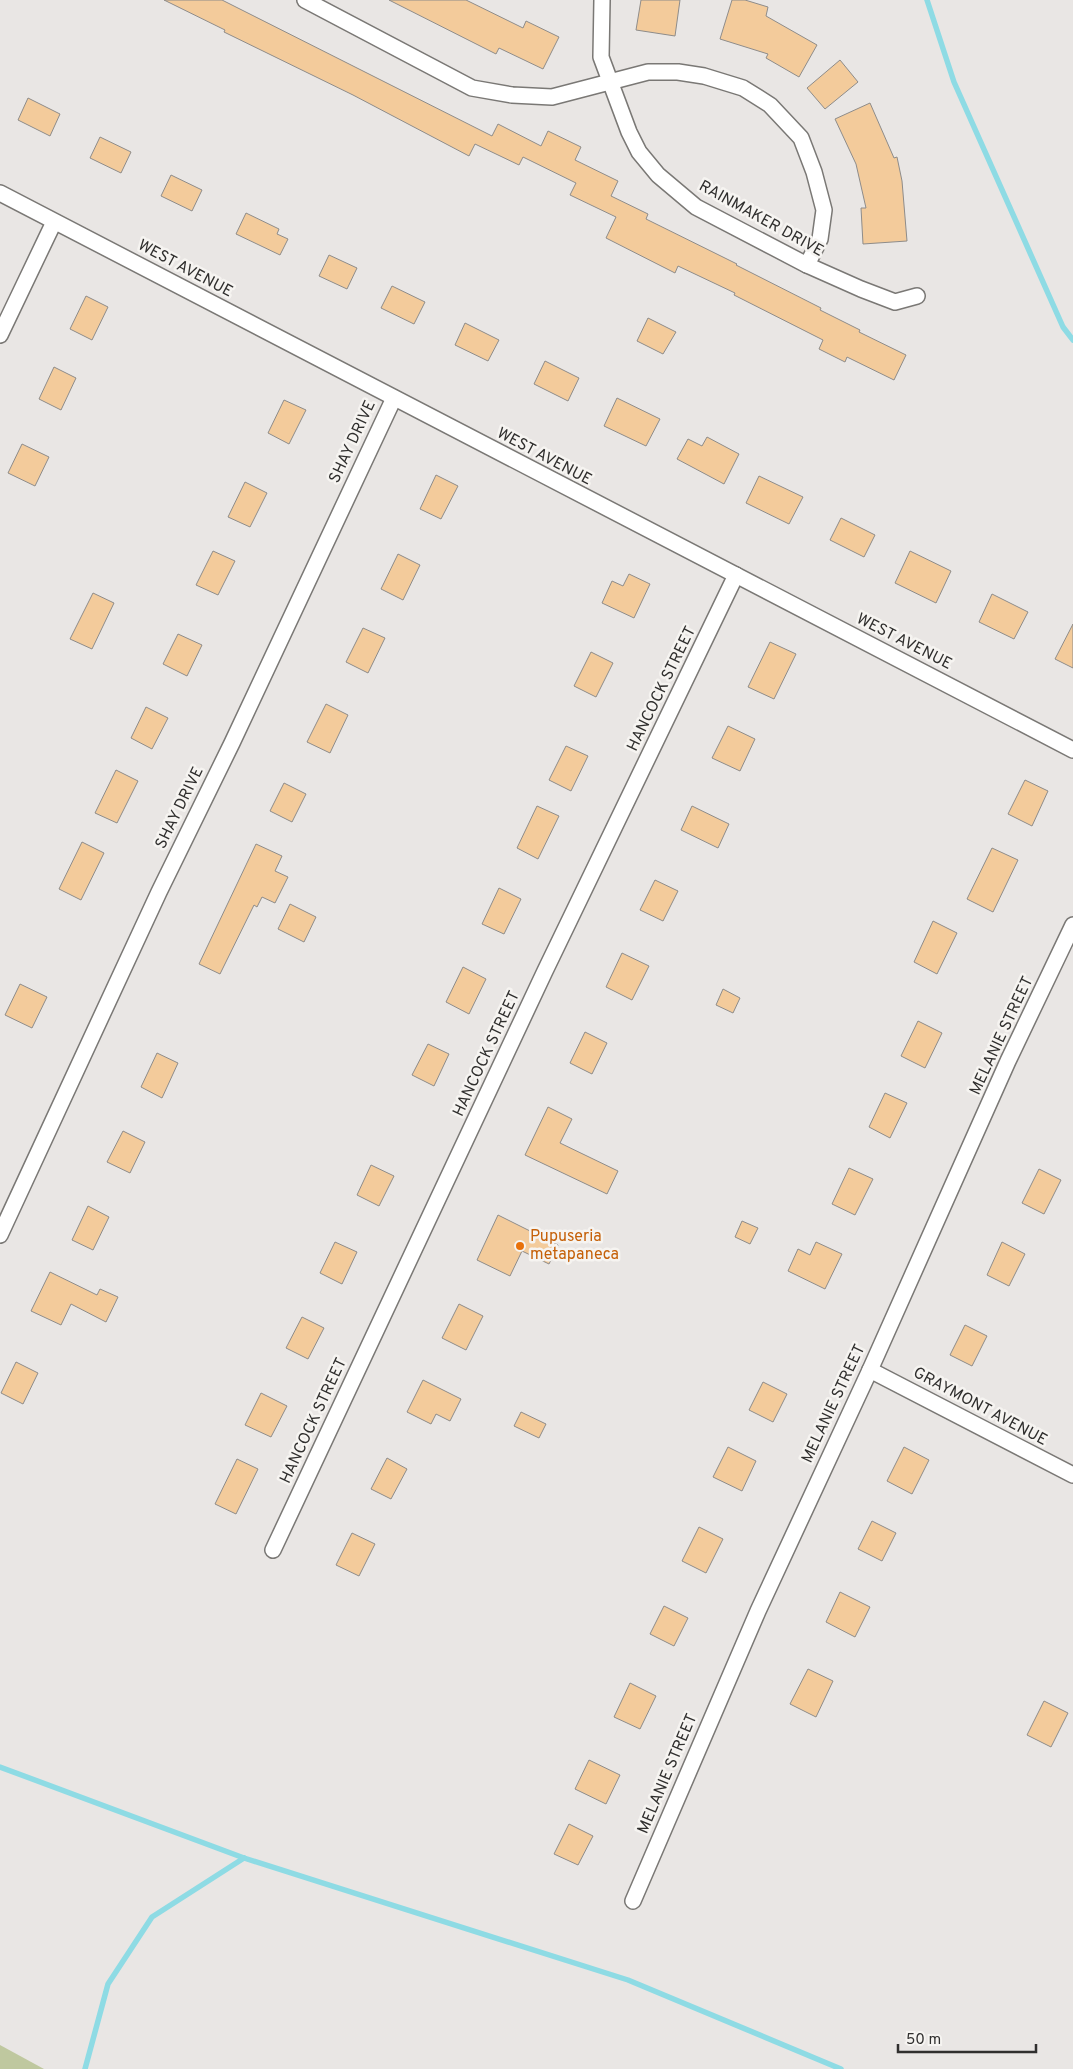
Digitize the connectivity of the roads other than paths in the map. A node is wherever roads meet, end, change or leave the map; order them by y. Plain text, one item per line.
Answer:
1 (305, 0) edge
2 (602, 0) edge
3 (612, 82) junction
4 (0, 193) edge
5 (54, 222) junction
6 (807, 265) junction
7 (917, 296) dead end
8 (0, 335) edge
9 (394, 398) junction
10 (736, 574) junction
11 (1073, 750) edge
12 (1073, 925) edge
13 (0, 1235) edge
14 (870, 1370) junction
15 (1073, 1475) edge
16 (273, 1550) dead end
17 (633, 1901) dead end

1 - 3 street
2 - 3 street, RAINMAKER DRIVE
3 - 6 street, RAINMAKER DRIVE
3 - 6 street
4 - 5 street, WEST AVENUE
5 - 8 street
5 - 9 street, WEST AVENUE
6 - 7 street, RAINMAKER DRIVE
9 - 10 street, WEST AVENUE
9 - 13 street, SHAY DRIVE
10 - 11 street, WEST AVENUE
10 - 16 street, HANCOCK STREET
12 - 14 street, MELANIE STREET
14 - 15 street, GRAYMONT AVENUE
14 - 17 street, MELANIE STREET

